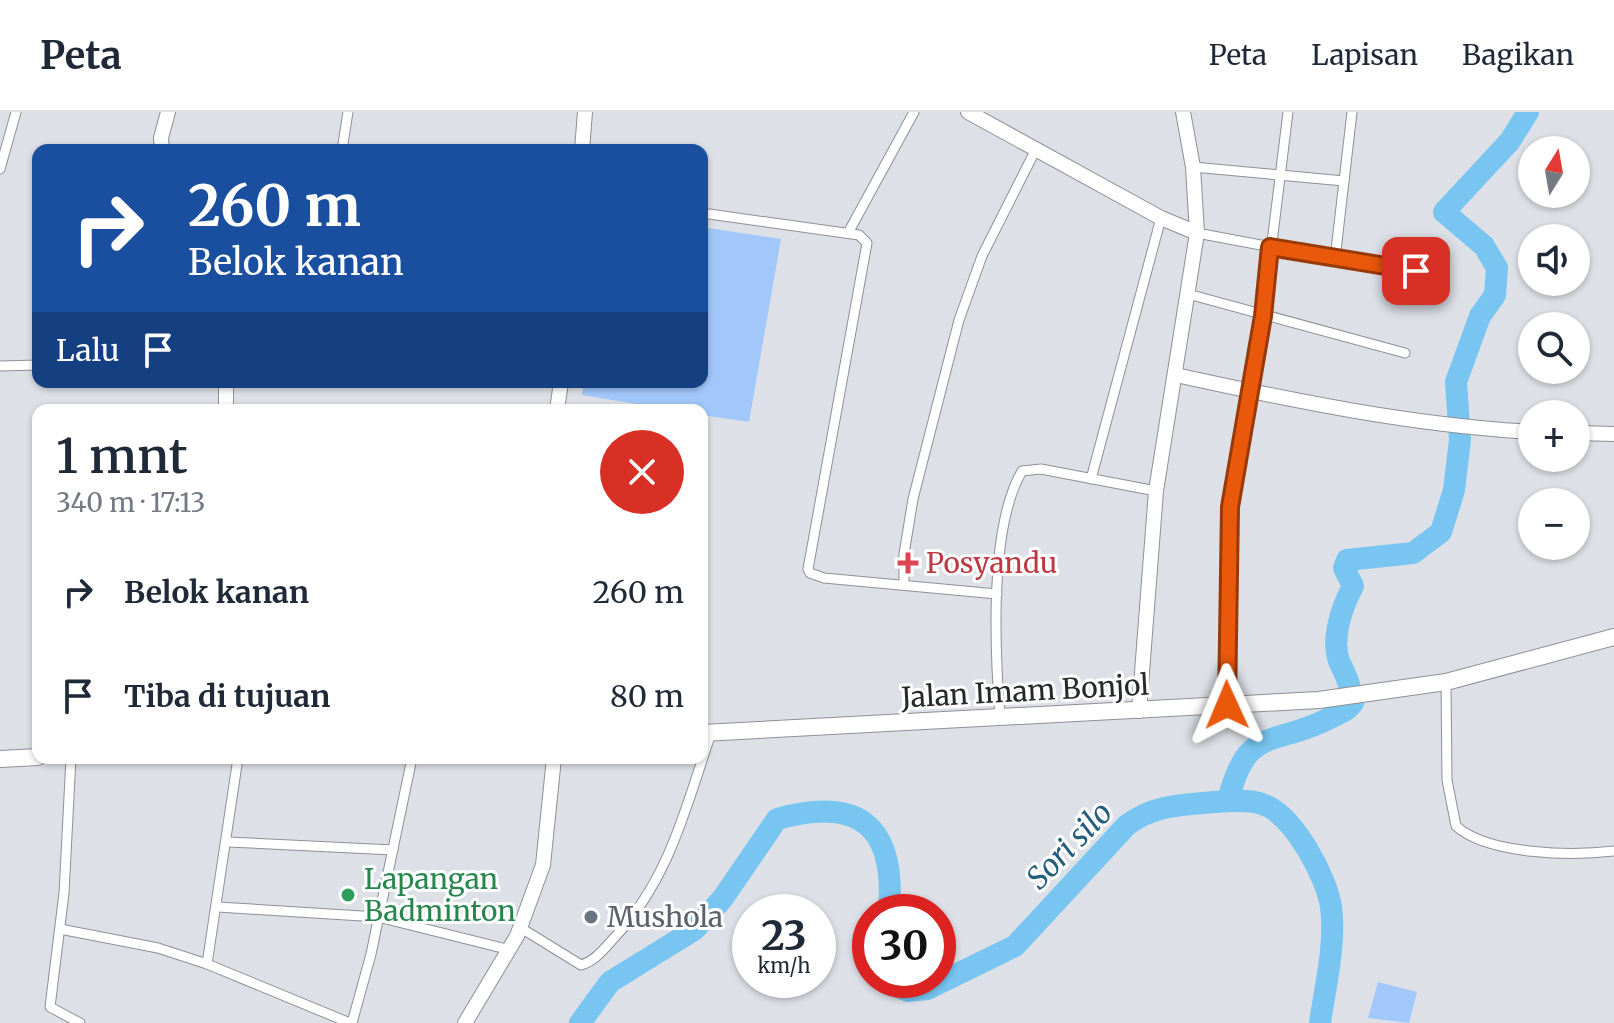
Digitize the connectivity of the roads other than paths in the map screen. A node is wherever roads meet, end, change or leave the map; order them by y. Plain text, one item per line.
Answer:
1 (16, 112) edge
2 (168, 112) edge
3 (348, 112) edge
4 (585, 112) edge
5 (914, 112) edge
6 (968, 112) edge
7 (1183, 112) edge
8 (1288, 112) edge
9 (1352, 112) edge
10 (162, 144) edge
11 (343, 144) edge
12 (582, 144) edge
13 (1036, 149) junction
14 (1193, 167) junction
15 (0, 169) edge
16 (1278, 175) junction
17 (1344, 181) junction
18 (708, 214) edge
19 (1161, 218) junction
20 (848, 233) junction
21 (1197, 233) junction
22 (1270, 247) junction
23 (1335, 259) junction
24 (1416, 271) dead end
25 (1188, 294) junction
26 (1263, 316) junction
27 (1405, 353) dead end
28 (32, 365) edge
29 (0, 366) edge
30 (1176, 375) junction
31 (1249, 392) junction
32 (1518, 431) edge
33 (1590, 433) edge
34 (1614, 434) edge
35 (1091, 479) junction
36 (1156, 491) junction
37 (904, 584) junction
38 (997, 594) junction
39 (1614, 637) edge
40 (1446, 682) junction
41 (1227, 705) junction
42 (1139, 711) junction
43 (1000, 717) junction
44 (708, 733) edge
45 (32, 757) edge
46 (0, 759) edge
47 (71, 764) edge
48 (237, 764) edge
49 (411, 764) edge
50 (553, 764) edge
51 (697, 764) edge
52 (228, 842) junction
53 (393, 850) junction
54 (1614, 851) edge
55 (218, 907) junction
56 (378, 917) junction
57 (521, 928) junction
58 (60, 929) junction
59 (510, 950) junction
60 (207, 964) junction
61 (80, 1023) edge
62 (351, 1023) edge
63 (465, 1023) edge

1 - 15 street
2 - 10 main road
3 - 11 street
4 - 12 main road
5 - 20 street
6 - 13 main road
7 - 14 main road
8 - 16 street
9 - 17 street
13 - 19 main road
13 - 37 street
14 - 16 street
14 - 21 main road
16 - 17 street
16 - 22 street
17 - 23 street
18 - 20 street
19 - 21 main road
19 - 35 street
20 - 37 street
21 - 22 street
21 - 25 main road
22 - 23 street
22 - 26 street
23 - 24 street
25 - 26 street
25 - 30 main road
26 - 27 street
26 - 31 street
28 - 29 street
30 - 31 main road
30 - 36 main road
31 - 32 main road
31 - 41 street
33 - 34 main road
35 - 36 street
35 - 38 street
36 - 42 main road
37 - 38 street
38 - 43 street
39 - 40 highway, Jalan Imam Bonjol
40 - 41 highway, Jalan Imam Bonjol
40 - 54 street
41 - 42 highway, Jalan Imam Bonjol
42 - 43 highway, Jalan Imam Bonjol
43 - 44 highway, Jalan Imam Bonjol
45 - 46 highway
47 - 58 street
48 - 52 street
49 - 53 street
50 - 57 main road
51 - 57 street
52 - 53 street
52 - 55 street
53 - 56 street
55 - 56 street
55 - 60 street
56 - 59 street
56 - 62 street
57 - 59 main road
58 - 60 street
58 - 61 street
59 - 63 main road
60 - 62 street

